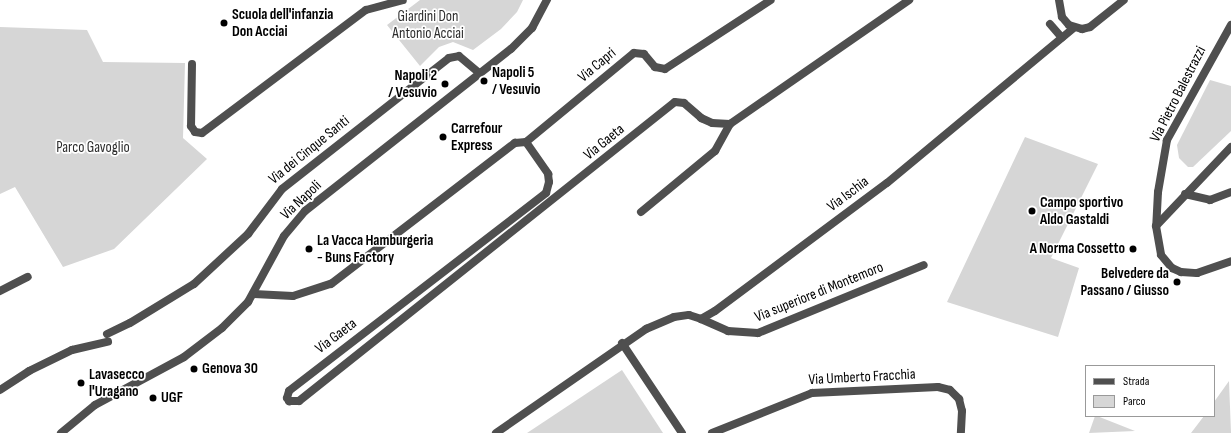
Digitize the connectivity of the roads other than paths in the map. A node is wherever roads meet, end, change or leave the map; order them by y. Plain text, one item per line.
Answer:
1 (404, 0) edge
2 (547, 0) edge
3 (771, 0) edge
4 (908, 0) edge
5 (1059, 0) edge
6 (1124, 0) edge
7 (1050, 24) dead end
8 (1231, 25) edge
9 (1074, 28) junction
10 (1062, 38) junction
11 (192, 64) dead end
12 (479, 72) junction
13 (730, 124) junction
14 (526, 142) junction
15 (1231, 147) edge
16 (1231, 192) edge
17 (1185, 194) junction
18 (641, 212) dead end
19 (1156, 226) junction
20 (1231, 262) edge
21 (924, 266) dead end
22 (28, 277) dead end
23 (0, 291) edge
24 (253, 294) junction
25 (701, 320) junction
26 (622, 343) junction
27 (0, 390) edge
28 (61, 433) edge
29 (496, 433) edge
30 (682, 433) edge
31 (712, 433) edge
32 (961, 433) edge

1 - 11 street
2 - 12 street, Via Napoli
3 - 14 street, Via Capri
4 - 13 street
5 - 9 street
6 - 9 street, Via Ischia
7 - 10 street
8 - 19 street, Via Pietro Balestrazzi
9 - 10 street, Via Ischia
10 - 25 street, Via Ischia
12 - 24 street, Via Napoli
12 - 27 street, Via dei Cinque Santi
13 - 14 street, Via Gaeta
13 - 18 street
14 - 24 street
15 - 17 street
16 - 17 street
17 - 19 street
19 - 20 street, Via Pietro Balestrazzi
21 - 25 street, Via superiore di Montemoro
22 - 23 street
24 - 28 street, Via Napoli
25 - 26 street
26 - 29 street
26 - 30 street
31 - 32 street, Via Umberto Fracchia

